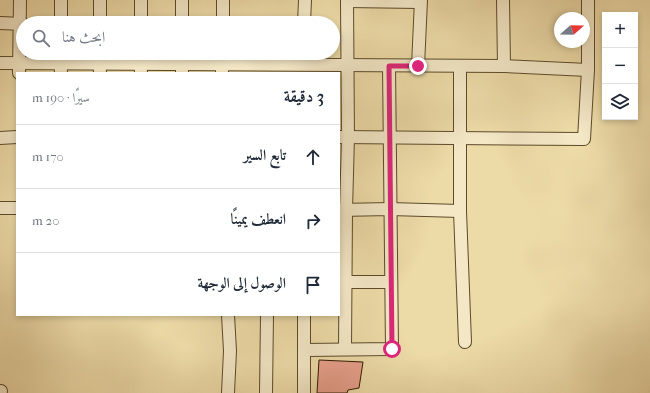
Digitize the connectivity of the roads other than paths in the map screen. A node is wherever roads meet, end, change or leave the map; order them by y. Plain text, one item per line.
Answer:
1 (20, 0) edge
2 (61, 0) edge
3 (100, 0) edge
4 (141, 0) edge
5 (182, 0) edge
6 (223, 0) edge
7 (305, 0) edge
8 (503, 0) edge
9 (588, 0) edge
10 (347, 1) edge
11 (420, 1) edge
12 (21, 16) edge
13 (61, 16) edge
14 (100, 16) edge
15 (141, 16) edge
16 (182, 16) edge
17 (223, 16) edge
18 (304, 16) edge
19 (0, 23) edge
20 (16, 24) edge
21 (0, 63) edge
22 (61, 63) edge
23 (99, 63) edge
24 (140, 63) edge
25 (182, 63) edge
26 (222, 64) edge
27 (304, 64) edge
28 (347, 65) junction
29 (389, 66) junction
30 (418, 66) junction
31 (460, 66) junction
32 (504, 66) junction
33 (19, 68) edge
34 (268, 69) edge
35 (588, 70) junction
36 (16, 137) edge
37 (344, 137) edge
38 (389, 137) junction
39 (0, 138) edge
40 (460, 138) junction
41 (0, 208) edge
42 (16, 208) edge
43 (390, 209) junction
44 (342, 210) edge
45 (460, 211) junction
46 (342, 282) edge
47 (390, 282) junction
48 (228, 316) edge
49 (267, 316) edge
50 (304, 316) edge
51 (465, 342) dead end
52 (345, 349) junction
53 (304, 350) junction
54 (228, 393) edge
55 (266, 393) edge
56 (304, 393) edge

1 - 12 street
2 - 13 street
3 - 14 street
4 - 15 street
5 - 16 street
6 - 17 street
7 - 18 street
8 - 32 street
9 - 35 street
10 - 11 street
10 - 28 street
11 - 30 street
19 - 20 street
21 - 33 street
22 - 23 street
22 - 33 street
23 - 24 street
24 - 25 street
25 - 26 street
26 - 34 street
27 - 28 street
27 - 34 street
28 - 29 street
28 - 37 street
29 - 30 street
29 - 38 street
30 - 31 street
31 - 32 street
31 - 40 street
32 - 35 street
35 - 40 street
36 - 39 street
37 - 38 street
37 - 44 street
38 - 40 street
38 - 43 street
40 - 45 street
41 - 42 street
43 - 44 street
43 - 45 street
43 - 47 street
44 - 46 street
45 - 51 street
46 - 47 street
46 - 52 street
47 - 52 street
48 - 54 street
49 - 55 street
50 - 53 street
52 - 53 street
53 - 56 street

